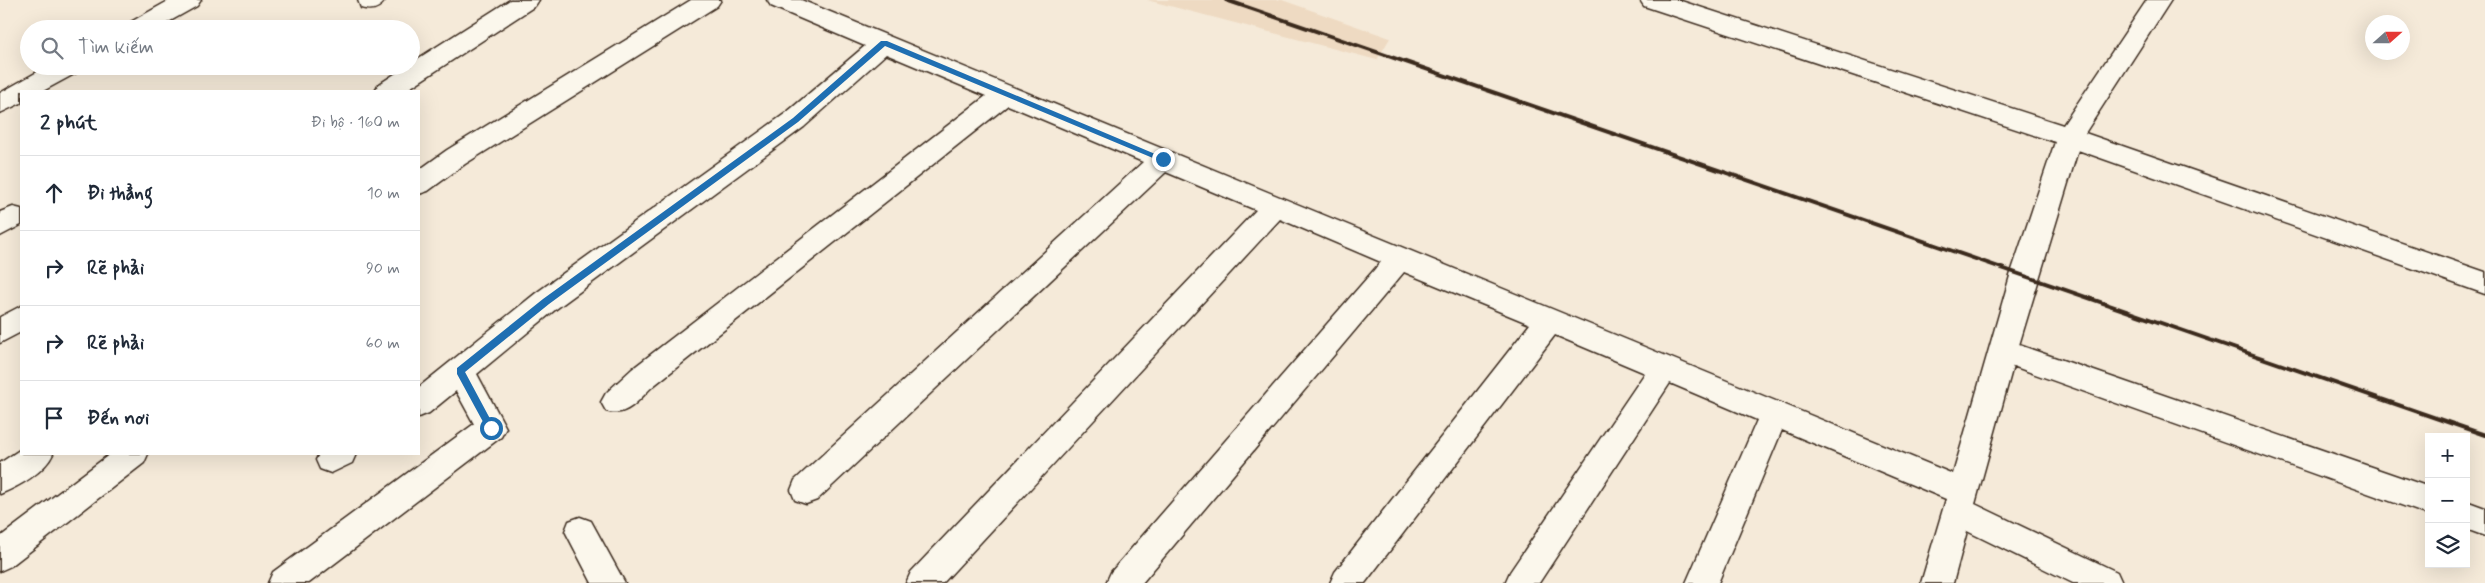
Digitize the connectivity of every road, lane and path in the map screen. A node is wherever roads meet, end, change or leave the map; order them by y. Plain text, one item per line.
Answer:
1 (189, 0) edge
2 (527, 0) edge
3 (709, 0) edge
4 (780, 0) edge
5 (1652, 0) edge
6 (2159, 0) edge
7 (153, 20) edge
8 (884, 43) junction
9 (420, 70) edge
10 (53, 75) edge
11 (412, 75) edge
12 (26, 90) edge
13 (389, 90) edge
14 (20, 93) edge
15 (1006, 94) junction
16 (0, 104) edge
17 (2069, 138) junction
18 (1163, 159) junction
19 (420, 183) edge
20 (1276, 206) junction
21 (1400, 258) junction
22 (2485, 283) edge
23 (20, 319) edge
24 (1550, 320) junction
25 (0, 331) edge
26 (2003, 351) junction
27 (1664, 368) junction
28 (460, 371) junction
29 (616, 402) dead end
30 (420, 403) edge
31 (1774, 414) junction
32 (37, 455) edge
33 (132, 455) edge
34 (0, 480) edge
35 (806, 490) dead end
36 (2425, 500) edge
37 (1960, 502) junction
38 (2470, 516) edge
39 (2485, 522) edge
40 (580, 531) dead end
41 (0, 556) edge
42 (284, 583) edge
43 (609, 583) edge
44 (922, 583) edge
45 (1122, 583) edge
46 (1346, 583) edge
47 (1521, 583) edge
48 (1702, 583) edge
49 (1937, 583) edge
50 (2106, 583) edge

1 - 7 street
2 - 9 street
3 - 19 street
4 - 8 street
5 - 17 street
6 - 17 street
8 - 15 street
8 - 28 street
10 - 12 street
11 - 13 street
14 - 16 street
15 - 18 street
15 - 29 street
17 - 22 street
17 - 26 street
18 - 20 street
18 - 35 street
20 - 21 street
20 - 44 street
21 - 24 street
21 - 45 street
23 - 25 street
24 - 27 street
24 - 46 street
26 - 36 street
26 - 37 street
27 - 31 street
27 - 47 street
28 - 30 street
28 - 42 street
31 - 37 street
31 - 48 street
32 - 34 street
33 - 41 street
37 - 49 street
37 - 50 street
38 - 39 street
40 - 43 street

